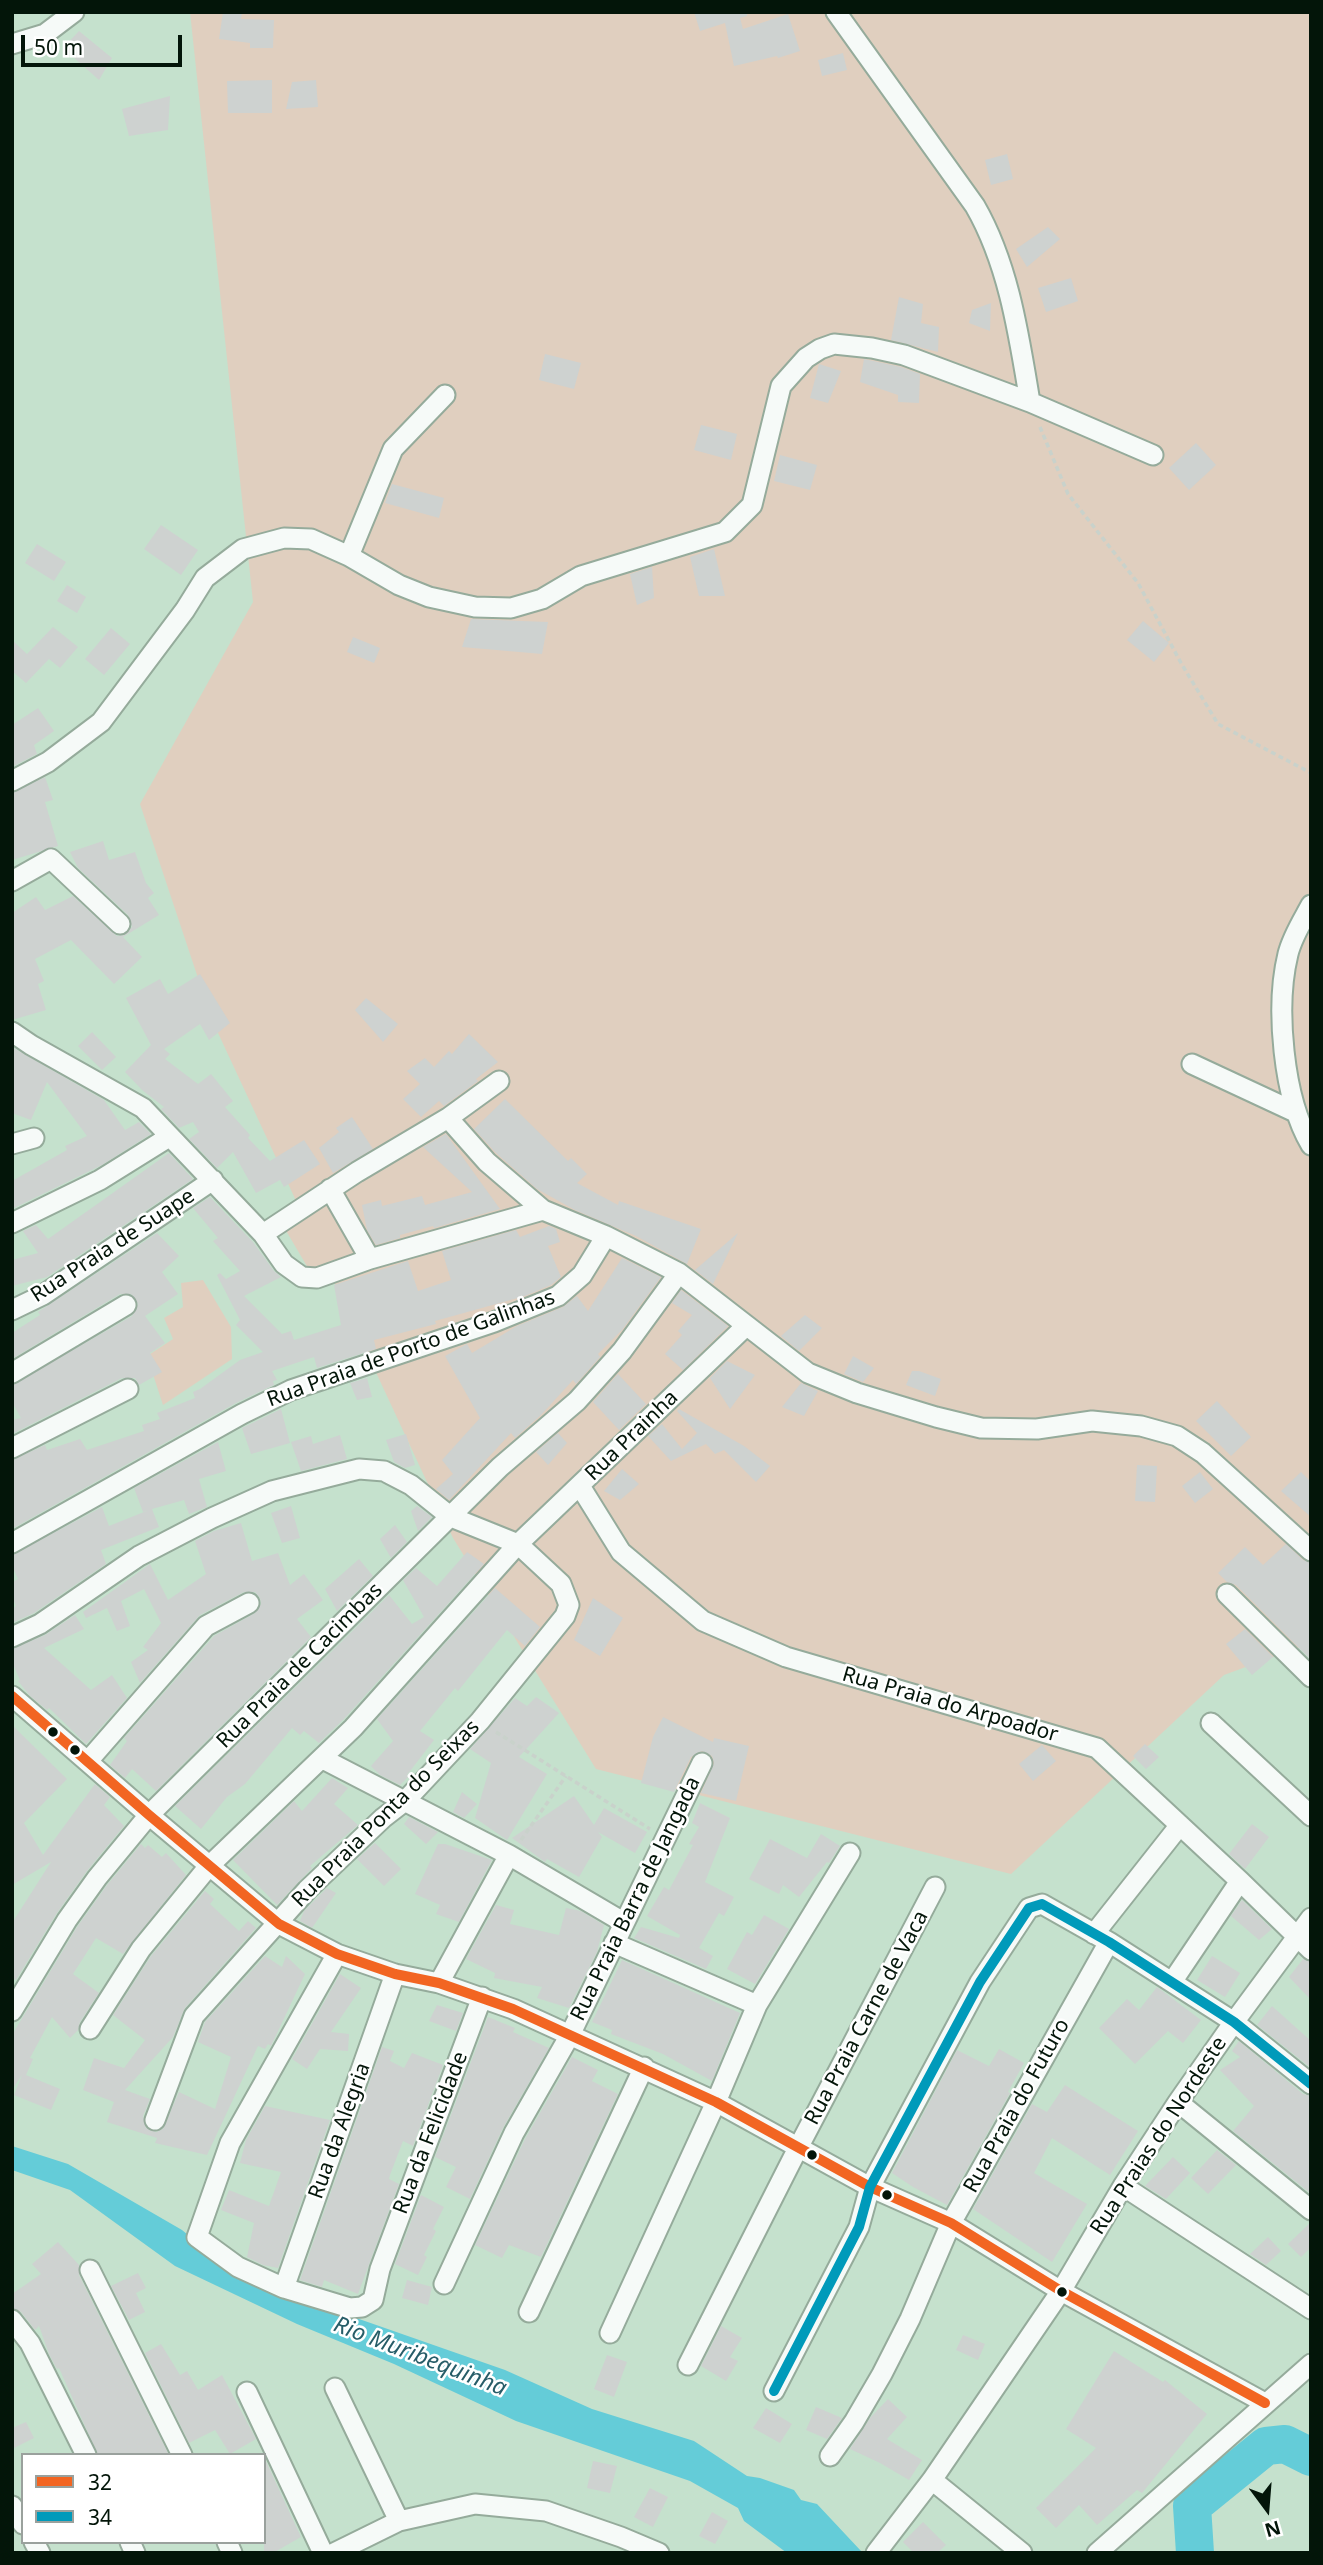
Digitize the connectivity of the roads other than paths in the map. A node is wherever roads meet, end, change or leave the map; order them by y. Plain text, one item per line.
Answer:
1 (74, 12) edge
2 (836, 12) edge
3 (12, 44) edge
4 (445, 395) dead end
5 (1030, 402) junction
6 (1153, 455) dead end
7 (349, 556) junction
8 (12, 781) edge
9 (12, 881) edge
10 (1311, 905) edge
11 (120, 924) dead end
12 (12, 1032) edge
13 (1192, 1064) dead end
14 (499, 1081) dead end
15 (1296, 1112) junction
16 (448, 1118) junction
17 (169, 1137) junction
18 (34, 1138) dead end
19 (12, 1144) edge
20 (1311, 1145) edge
21 (213, 1180) junction
22 (330, 1189) junction
23 (543, 1210) junction
24 (12, 1223) edge
25 (264, 1234) junction
26 (606, 1236) junction
27 (370, 1259) junction
28 (680, 1273) junction
29 (126, 1305) dead end
30 (12, 1310) edge
31 (746, 1326) junction
32 (12, 1373) edge
33 (128, 1389) dead end
34 (12, 1448) edge
35 (579, 1486) junction
36 (451, 1517) junction
37 (12, 1543) edge
38 (518, 1544) junction
39 (1311, 1551) edge
40 (1227, 1594) dead end
41 (249, 1603) dead end
42 (12, 1637) edge
43 (1311, 1677) edge
44 (12, 1696) edge
45 (30, 1711) junction
46 (12, 1722) edge
47 (1211, 1723) dead end
48 (323, 1759) junction
49 (88, 1762) junction
50 (702, 1763) dead end
51 (405, 1801) junction
52 (149, 1815) junction
53 (1311, 1816) edge
54 (1180, 1825) junction
55 (850, 1853) dead end
56 (509, 1855) junction
57 (209, 1866) junction
58 (1240, 1881) junction
59 (936, 1888) dead end
60 (1311, 1918) edge
61 (623, 1922) junction
62 (279, 1924) junction
63 (1102, 1938) junction
64 (614, 1943) junction
65 (1304, 1944) edge
66 (337, 1954) junction
67 (395, 1974) junction
68 (1172, 1982) junction
69 (439, 1983) junction
70 (482, 1997) junction
71 (757, 2005) junction
72 (12, 2011) edge
73 (1234, 2022) junction
74 (90, 2029) dead end
75 (570, 2035) junction
76 (644, 2067) junction
77 (1311, 2084) edge
78 (716, 2102) junction
79 (1178, 2102) junction
80 (155, 2120) dead end
81 (798, 2148) junction
82 (1123, 2186) junction
83 (870, 2187) junction
84 (1311, 2210) edge
85 (951, 2223) junction
86 (90, 2270) dead end
87 (444, 2284) dead end
88 (284, 2288) junction
89 (1061, 2291) junction
90 (1311, 2309) edge
91 (529, 2312) dead end
92 (12, 2320) edge
93 (610, 2333) dead end
94 (1311, 2364) edge
95 (688, 2365) dead end
96 (335, 2388) dead end
97 (247, 2392) dead end
98 (774, 2392) dead end
99 (1265, 2403) junction
100 (85, 2453) edge
101 (181, 2453) edge
102 (830, 2456) dead end
103 (932, 2480) junction
104 (399, 2521) junction
105 (1099, 2551) edge
106 (323, 2553) edge
107 (334, 2553) edge
108 (659, 2553) edge
109 (876, 2553) edge
110 (1022, 2553) edge

1 - 3 street
2 - 5 street
4 - 7 street
5 - 6 street
5 - 7 street
7 - 8 street
9 - 11 street
10 - 15 street
12 - 17 street
13 - 15 street
14 - 16 street
15 - 20 street
16 - 22 street
16 - 23 street
17 - 21 street
17 - 24 street
18 - 19 street
21 - 25 street
21 - 30 street, Rua Praia de Suape
22 - 25 street
22 - 27 street
23 - 26 street
23 - 27 street
25 - 27 street
26 - 28 street
26 - 37 street, Rua Praia de Porto de Galinhas
28 - 31 street
28 - 36 street, Rua Praia de Cacimbas
29 - 32 street
31 - 35 street, Rua Prainha
31 - 39 street
33 - 34 street
35 - 38 street, Rua Prainha
35 - 54 street, Rua Praia do Arpoador
36 - 38 street
36 - 42 street
36 - 52 street, Rua Praia de Cacimbas
38 - 48 street, Rua Prainha
38 - 51 street, Rua Praia Ponta do Seixas
40 - 43 street
41 - 49 street
44 - 45 street
45 - 46 street
45 - 49 street
47 - 53 street
48 - 51 street
48 - 57 street, Rua Prainha
49 - 52 street
50 - 61 street, Rua Praia Barra de Jangada
51 - 56 street
51 - 62 street, Rua Praia Ponta do Seixas
52 - 57 street
52 - 72 street, Rua Praia de Cacimbas
54 - 58 street, Rua Praia do Arpoador
54 - 63 street, Rua Praia do Futuro
55 - 71 street
56 - 61 street
56 - 69 street
57 - 62 street
57 - 74 street, Rua Prainha
58 - 65 street, Rua Praia do Arpoador
58 - 68 street
59 - 81 street, Rua Praia Carne de Vaca
60 - 65 street, Rua Praias do Nordeste
61 - 64 street, Rua Praia Barra de Jangada
62 - 66 street
62 - 80 street, Rua Praia Ponta do Seixas
63 - 68 street
63 - 83 street
63 - 85 street, Rua Praia do Futuro
64 - 71 street
64 - 75 street, Rua Praia Barra de Jangada
65 - 73 street, Rua Praias do Nordeste
66 - 67 street
66 - 88 street, Rua da Felicidade
67 - 69 street
67 - 88 street, Rua da Alegria
68 - 73 street
69 - 70 street
70 - 75 street
70 - 88 street, Rua da Felicidade
71 - 78 street
73 - 77 street
73 - 79 street, Rua Praias do Nordeste
75 - 76 street
75 - 87 street, Rua Praia Barra de Jangada
76 - 78 street
76 - 91 street
78 - 81 street
78 - 93 street
79 - 82 street, Rua Praias do Nordeste
79 - 84 street
81 - 83 street
81 - 95 street, Rua Praia Carne de Vaca
82 - 89 street, Rua Praias do Nordeste
82 - 90 street
83 - 85 street
83 - 98 street
85 - 89 street
85 - 102 street, Rua Praia do Futuro
86 - 101 street
89 - 99 street
89 - 103 street, Rua Praias do Nordeste
92 - 100 street
94 - 99 street
96 - 104 street
97 - 106 street
99 - 105 street
103 - 109 street, Rua Praias do Nordeste
103 - 110 street
104 - 107 street
104 - 108 street

